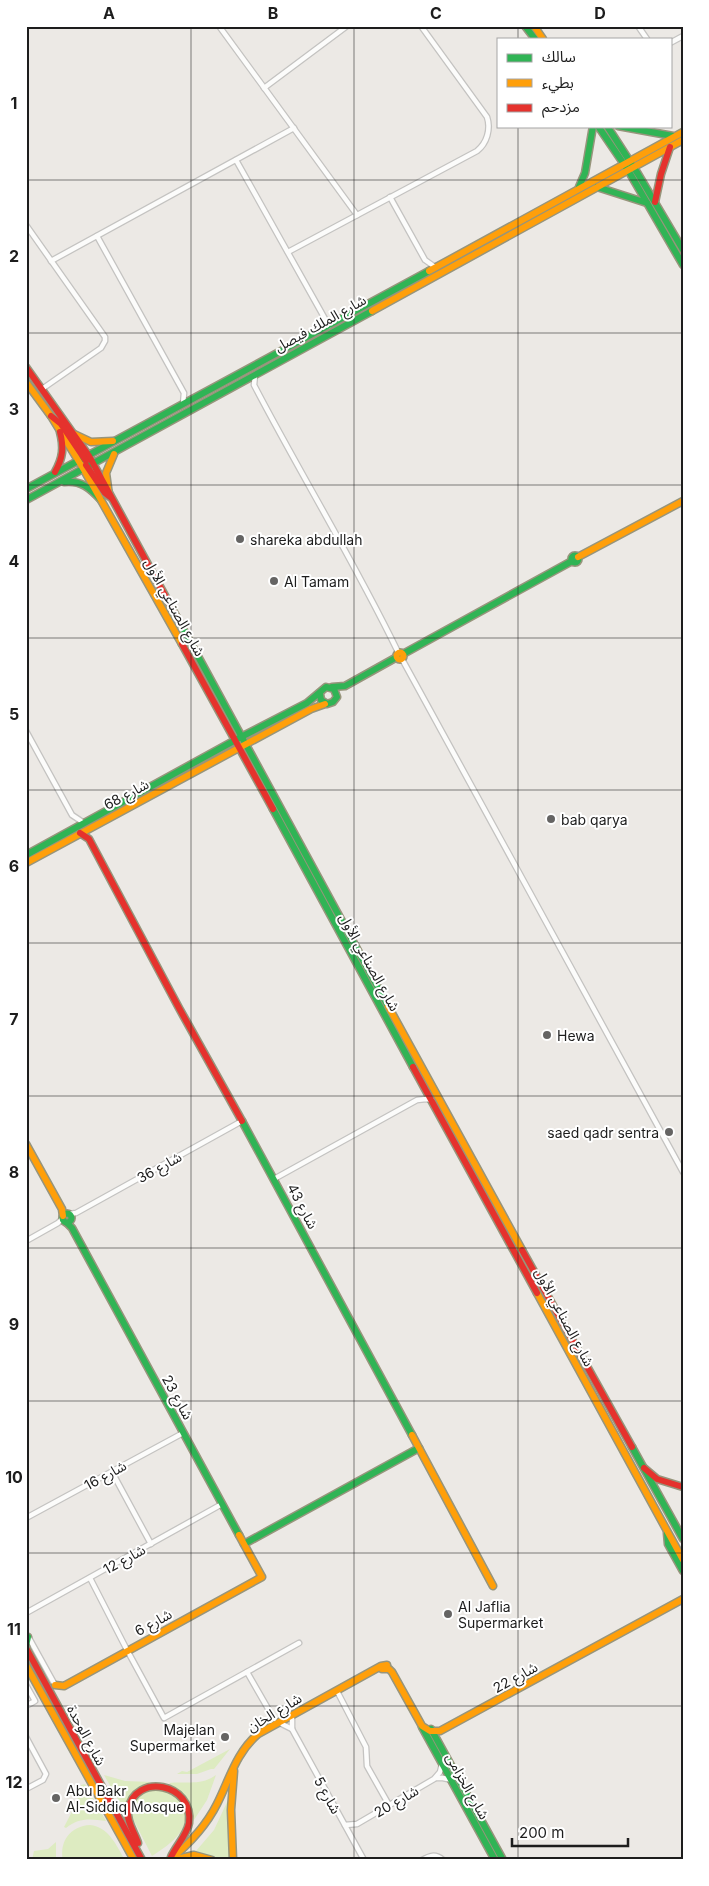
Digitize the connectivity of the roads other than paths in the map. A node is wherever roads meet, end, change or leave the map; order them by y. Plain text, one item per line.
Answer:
1 (219, 26) edge
2 (347, 26) edge
3 (421, 26) edge
4 (526, 26) edge
5 (534, 26) edge
6 (638, 26) edge
7 (534, 38) edge
8 (542, 38) edge
9 (646, 38) edge
10 (264, 88) junction
11 (294, 128) junction
12 (593, 128) edge
13 (600, 128) edge
14 (608, 128) edge
15 (627, 128) edge
16 (683, 132) edge
17 (675, 136) junction
18 (683, 140) edge
19 (671, 146) junction
20 (236, 160) junction
21 (626, 162) junction
22 (631, 169) junction
23 (597, 187) junction
24 (578, 188) junction
25 (390, 197) junction
26 (651, 203) junction
27 (357, 215) junction
28 (26, 225) edge
29 (97, 236) junction
30 (683, 250) edge
31 (288, 252) junction
32 (425, 260) junction
33 (51, 261) junction
34 (683, 265) edge
35 (435, 267) junction
36 (424, 273) junction
37 (329, 326) junction
38 (26, 367) edge
39 (257, 372) junction
40 (242, 381) junction
41 (26, 382) edge
42 (254, 385) junction
43 (42, 388) junction
44 (184, 393) junction
45 (196, 398) junction
46 (183, 405) junction
47 (51, 416) junction
48 (60, 432) junction
49 (74, 434) junction
50 (117, 440) junction
51 (116, 452) junction
52 (84, 459) junction
53 (88, 467) junction
54 (54, 474) junction
55 (53, 486) junction
56 (26, 489) edge
57 (110, 497) junction
58 (26, 500) edge
59 (101, 500) junction
60 (683, 501) edge
61 (400, 655) junction
62 (345, 686) junction
63 (332, 687) junction
64 (320, 694) junction
65 (337, 697) junction
66 (325, 704) junction
67 (227, 728) junction
68 (236, 729) junction
69 (26, 731) edge
70 (252, 732) junction
71 (257, 738) junction
72 (237, 739) junction
73 (241, 746) junction
74 (222, 747) junction
75 (225, 755) junction
76 (251, 756) junction
77 (244, 759) junction
78 (72, 815) junction
79 (87, 826) junction
80 (71, 830) junction
81 (80, 833) junction
82 (89, 840) junction
83 (26, 855) edge
84 (26, 863) edge
85 (425, 1088) junction
86 (417, 1100) junction
87 (432, 1100) junction
88 (242, 1121) junction
89 (26, 1144) edge
90 (683, 1172) edge
91 (274, 1179) junction
92 (67, 1218) junction
93 (26, 1241) edge
94 (183, 1433) junction
95 (419, 1448) junction
96 (644, 1468) junction
97 (112, 1472) junction
98 (683, 1487) edge
99 (222, 1504) junction
100 (26, 1518) edge
101 (668, 1532) junction
102 (683, 1539) edge
103 (151, 1544) junction
104 (244, 1544) junction
105 (683, 1560) edge
106 (683, 1571) edge
107 (262, 1577) joint
108 (90, 1578) junction
109 (493, 1586) dead end
110 (683, 1597) edge
111 (26, 1613) edge
112 (27, 1635) edge
113 (299, 1643) dead end
114 (26, 1647) edge
115 (127, 1650) junction
116 (26, 1665) edge
117 (384, 1667) junction
118 (246, 1672) junction
119 (26, 1684) edge
120 (55, 1685) joint
121 (338, 1693) junction
122 (26, 1706) edge
123 (60, 1711) junction
124 (292, 1718) junction
125 (274, 1719) dead end
126 (282, 1724) junction
127 (420, 1724) junction
128 (292, 1729) junction
129 (432, 1730) junction
130 (26, 1737) edge
131 (442, 1763) junction
132 (234, 1771) junction
133 (434, 1779) junction
134 (452, 1780) junction
135 (26, 1789) edge
136 (389, 1805) junction
137 (357, 1824) junction
138 (345, 1825) junction
139 (351, 1836) junction
140 (138, 1843) junction
141 (134, 1860) edge
142 (142, 1860) edge
143 (146, 1860) edge
144 (173, 1860) edge
145 (212, 1860) edge
146 (233, 1860) edge
147 (364, 1860) edge
148 (422, 1860) edge
149 (442, 1860) edge
150 (494, 1860) edge
151 (502, 1860) edge

1 - 10 street
2 - 10 street
3 - 25 street
4 - 7 main road
5 - 8 main road
6 - 9 street
10 - 11 street
11 - 20 street
11 - 27 street
12 - 24 main road
13 - 21 main road
14 - 21 main road
15 - 17 main road
16 - 17 main road, شارع الملك فيصل
17 - 21 main road, شارع الملك فيصل
18 - 19 main road, شارع الملك فيصل
19 - 22 main road, شارع الملك فيصل
19 - 26 main road
20 - 29 street
20 - 31 street
21 - 22 main road
21 - 24 main road, شارع الملك فيصل
22 - 23 main road, شارع الملك فيصل
22 - 26 main road
23 - 26 main road
23 - 39 main road, شارع الملك فيصل
24 - 35 main road, شارع الملك فيصل
25 - 27 street
25 - 32 street
26 - 30 main road
26 - 34 main road
27 - 31 street
28 - 33 street
29 - 33 street
29 - 44 street
31 - 37 street
32 - 35 street
32 - 36 street
33 - 43 street
35 - 36 main road, شارع الملك فيصل
36 - 37 main road, شارع الملك فيصل
37 - 45 main road, شارع الملك فيصل
38 - 43 main road, شارع الصناعي الأول
39 - 40 main road, شارع الملك فيصل
39 - 42 street
40 - 42 street
40 - 51 main road, شارع الملك فيصل
41 - 47 main road, شارع الصناعي الأول
42 - 61 street
43 - 49 main road, شارع الصناعي الأول
44 - 45 street
44 - 46 street
45 - 46 main road, شارع الملك فيصل
46 - 50 main road, شارع الملك فيصل
47 - 48 main road, شارع الصناعي الأول
47 - 52 main road
48 - 52 main road, شارع الصناعي الأول
48 - 54 main road
49 - 50 main road
49 - 52 main road, شارع الصناعي الأول
50 - 52 main road, شارع الملك فيصل
51 - 53 main road, شارع الملك فيصل
51 - 57 main road
52 - 53 main road
52 - 53 main road, شارع الصناعي الأول
52 - 54 main road, شارع الملك فيصل
53 - 55 main road, شارع الملك فيصل
53 - 57 main road
53 - 59 main road, شارع الصناعي الأول
54 - 56 main road, شارع الملك فيصل
55 - 58 main road, شارع الملك فيصل
55 - 59 main road
57 - 68 main road, شارع الصناعي الأول
59 - 67 main road, شارع الصناعي الأول
60 - 61 main road
61 - 62 main road
61 - 90 street
62 - 63 main road
62 - 65 main road
63 - 64 main road
63 - 65 main road
64 - 66 main road
64 - 70 main road, شارع 68
65 - 66 main road
66 - 71 main road, شارع 68
67 - 72 main road, شارع الصناعي الأول
67 - 74 main road
68 - 70 main road
68 - 72 main road, شارع الصناعي الأول
69 - 78 street
70 - 72 main road, شارع 68
71 - 73 main road, شارع 68
71 - 76 main road
72 - 73 main road, شارع الصناعي الأول
72 - 74 main road, شارع 68
73 - 75 main road, شارع 68
73 - 76 main road, شارع الصناعي الأول
73 - 77 main road, شارع الصناعي الأول
74 - 79 main road, شارع 68
75 - 77 main road
75 - 79 main road, شارع 68
76 - 96 main road, شارع الصناعي الأول
77 - 85 main road, شارع الصناعي الأول
78 - 79 street
78 - 80 street
79 - 80 main road, شارع 68
79 - 81 main road, شارع 68
79 - 82 main road
80 - 83 main road, شارع 68
81 - 82 main road, شارع 43
81 - 84 main road, شارع 68
82 - 88 main road, شارع 43
85 - 86 street
85 - 87 main road, شارع الصناعي الأول
86 - 87 street
86 - 91 street
87 - 101 main road, شارع الصناعي الأول
88 - 91 main road, شارع 43
88 - 92 street, شارع 36
89 - 92 main road, شارع 23
91 - 95 main road, شارع 43
92 - 93 street, شارع 36
92 - 94 main road, شارع 23
94 - 97 street, شارع 16
94 - 99 main road, شارع 23
95 - 104 main road
95 - 109 main road, شارع 43
96 - 98 main road
96 - 102 main road, شارع الصناعي الأول
97 - 100 street, شارع 16
97 - 103 street
99 - 103 street, شارع 12
99 - 104 main road, شارع 23
101 - 105 main road, شارع الصناعي الأول
101 - 106 main road
103 - 108 street, شارع 12
104 - 107 main road, شارع 23
107 - 115 main road, شارع 6
108 - 111 street, شارع 12
108 - 115 street
110 - 129 main road, شارع 22
112 - 114 main road
112 - 120 street
113 - 118 street
114 - 123 main road, شارع الوحدة
115 - 118 street
115 - 120 main road, شارع 6
116 - 141 main road, شارع الوحدة
117 - 121 main road, شارع الخان
117 - 127 main road
117 - 129 main road
117 - 144 main road, شارع الخان
118 - 125 street
119 - 122 street
121 - 124 main road, شارع الخان
121 - 136 street
123 - 140 main road
123 - 142 main road, شارع الوحدة
124 - 126 main road, شارع الخان
124 - 128 street, شارع 5
126 - 128 street
126 - 132 main road, شارع الخان
127 - 129 main road
127 - 131 main road, شارع الخزامى
128 - 138 street, شارع 5
129 - 151 main road, شارع الخزامى
130 - 135 street
131 - 133 street, شارع 20
131 - 134 main road, شارع الخزامى
132 - 144 main road, شارع الخان
132 - 146 main road
133 - 134 street, شارع 20
133 - 136 street, شارع 20
134 - 150 main road, شارع الخزامى
136 - 137 street, شارع 20
137 - 138 street, شارع 20
137 - 139 street
138 - 139 street, شارع 5
139 - 147 street, شارع 5
140 - 143 main road
140 - 144 main road
144 - 145 main road
148 - 149 street

